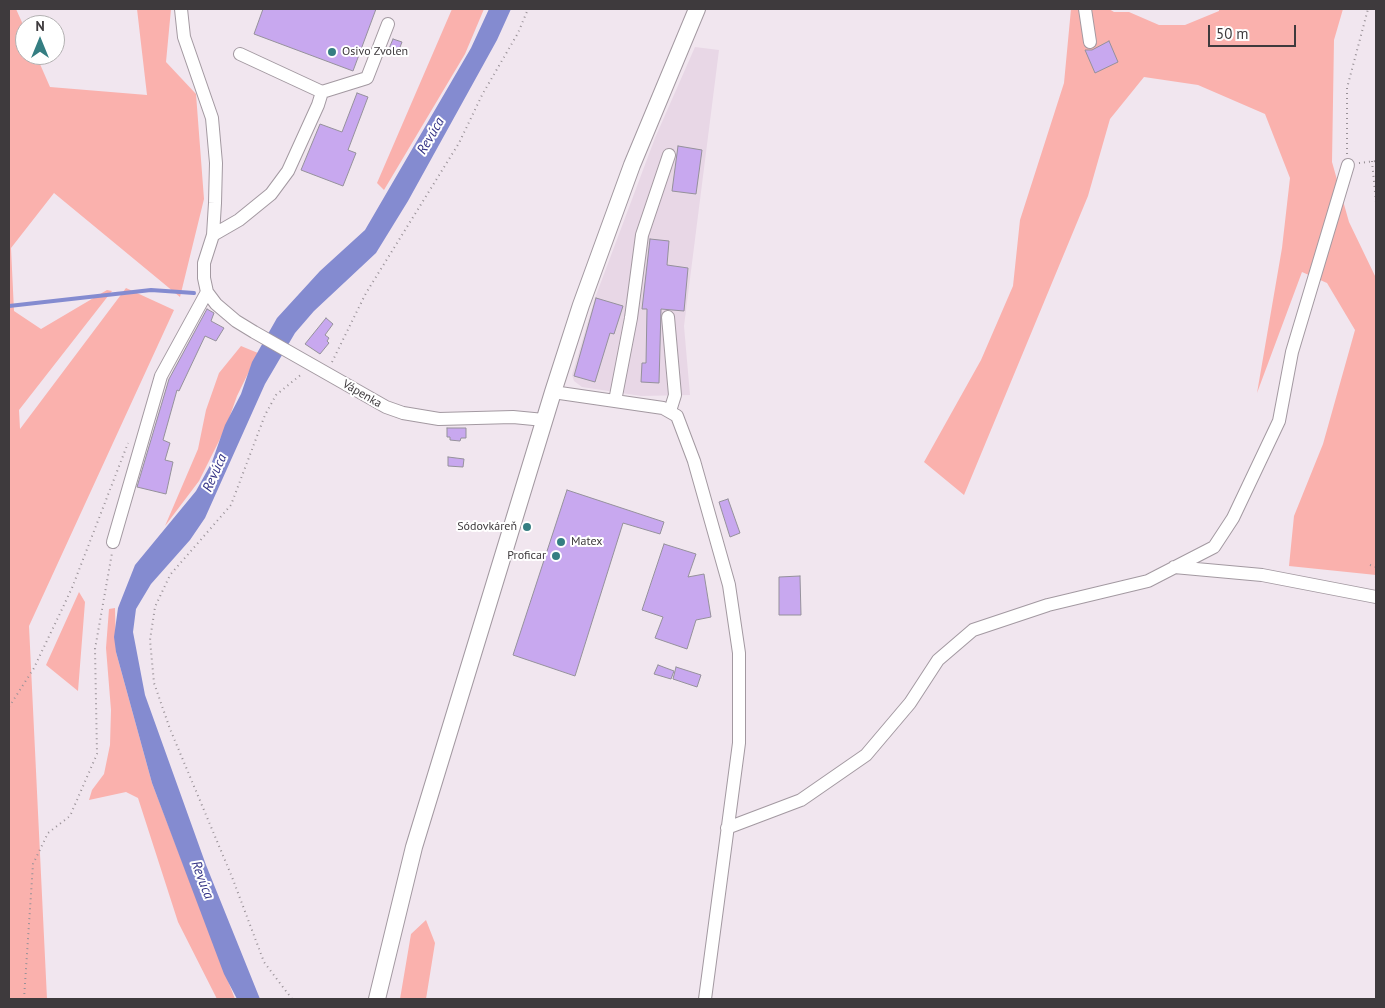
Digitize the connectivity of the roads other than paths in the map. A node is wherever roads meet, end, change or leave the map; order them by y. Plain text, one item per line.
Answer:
1 (181, 9) edge
2 (697, 9) edge
3 (1085, 9) edge
4 (388, 24) dead end
5 (1090, 42) dead end
6 (240, 54) dead end
7 (322, 92) junction
8 (669, 155) dead end
9 (1348, 165) road end
10 (213, 236) junction
11 (207, 292) junction
12 (668, 317) dead end
13 (552, 392) junction
14 (615, 401) junction
15 (670, 411) junction
16 (544, 420) junction
17 (113, 542) road end
18 (1174, 567) junction
19 (1376, 597) edge
20 (728, 828) junction
21 (377, 999) edge
22 (705, 999) edge

1 - 10 street
2 - 13 main road
3 - 5 street
4 - 7 street
6 - 7 street
7 - 10 street
8 - 14 street
9 - 18 street
10 - 11 street
11 - 16 street, Vápenka
11 - 17 street
12 - 15 street
13 - 14 street
13 - 16 main road
14 - 15 street
15 - 20 street
16 - 21 main road
18 - 19 street
18 - 20 street
20 - 22 street

